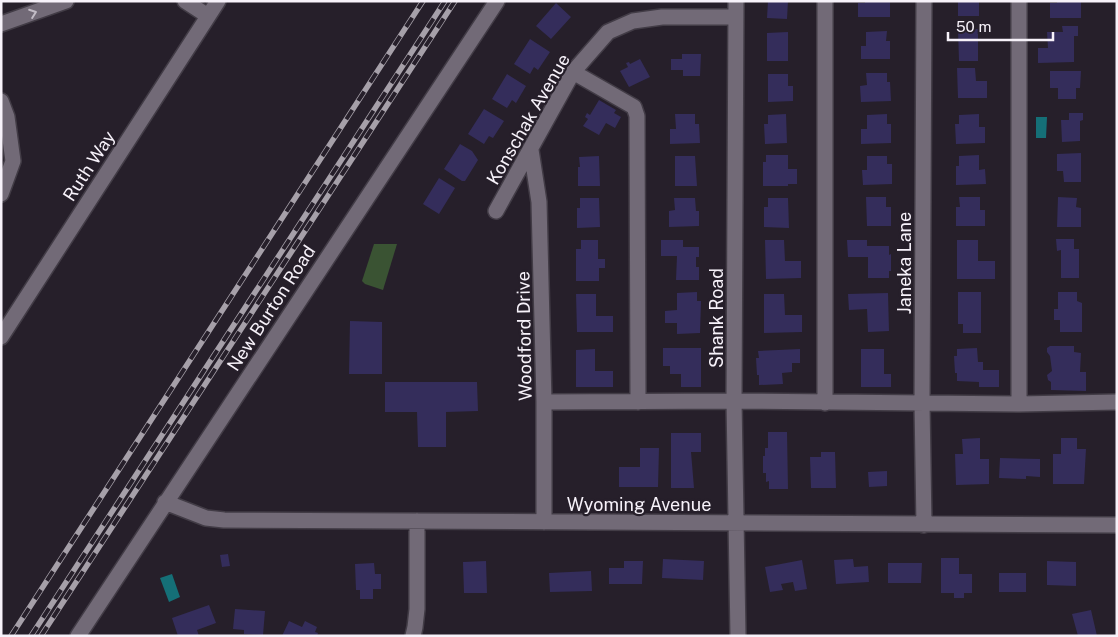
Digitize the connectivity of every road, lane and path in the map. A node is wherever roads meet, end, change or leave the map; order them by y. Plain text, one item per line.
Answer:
1 (66, 1) edge
2 (185, 1) edge
3 (496, 1) edge
4 (736, 1) edge
5 (825, 1) edge
6 (924, 1) edge
7 (1019, 1) edge
8 (218, 2) edge
9 (208, 16) junction
10 (736, 17) junction
11 (1, 24) edge
12 (573, 72) junction
13 (1, 101) edge
14 (531, 150) junction
15 (1, 194) edge
16 (496, 212) dead end
17 (1, 336) edge
18 (734, 401) junction
19 (544, 402) junction
20 (638, 402) junction
21 (1117, 402) edge
22 (825, 403) junction
23 (922, 404) junction
24 (1019, 404) junction
25 (165, 502) junction
26 (417, 521) junction
27 (544, 522) junction
28 (736, 524) junction
29 (924, 524) junction
30 (1117, 525) edge
31 (78, 636) edge
32 (412, 636) edge
33 (738, 636) edge

11 -> 1 street
2 - 9 street
3 - 25 street, New Burton Road
4 - 10 street, Shank Road
5 - 22 street
6 - 23 street, Janeka Lane
7 - 24 street
8 - 9 street, Ruth Way
9 - 17 street, Ruth Way
10 - 12 street, Konschak Avenue
10 - 18 street, Shank Road
12 - 14 street, Konschak Avenue
12 - 20 street
13 - 15 street
14 - 16 street, Konschak Avenue
14 - 19 street, Woodford Drive
18 - 20 street
18 - 22 street
18 - 28 street, Shank Road
19 - 20 street
19 - 27 street, Woodford Drive
21 - 24 street
22 - 23 street
23 - 24 street
23 - 29 street, Janeka Lane
25 - 26 street, Wyoming Avenue
25 - 31 street, New Burton Road
26 - 27 street, Wyoming Avenue
26 - 32 street
27 - 28 street, Wyoming Avenue
28 - 29 street, Wyoming Avenue
28 - 33 street, Shank Road
29 - 30 street, Wyoming Avenue

